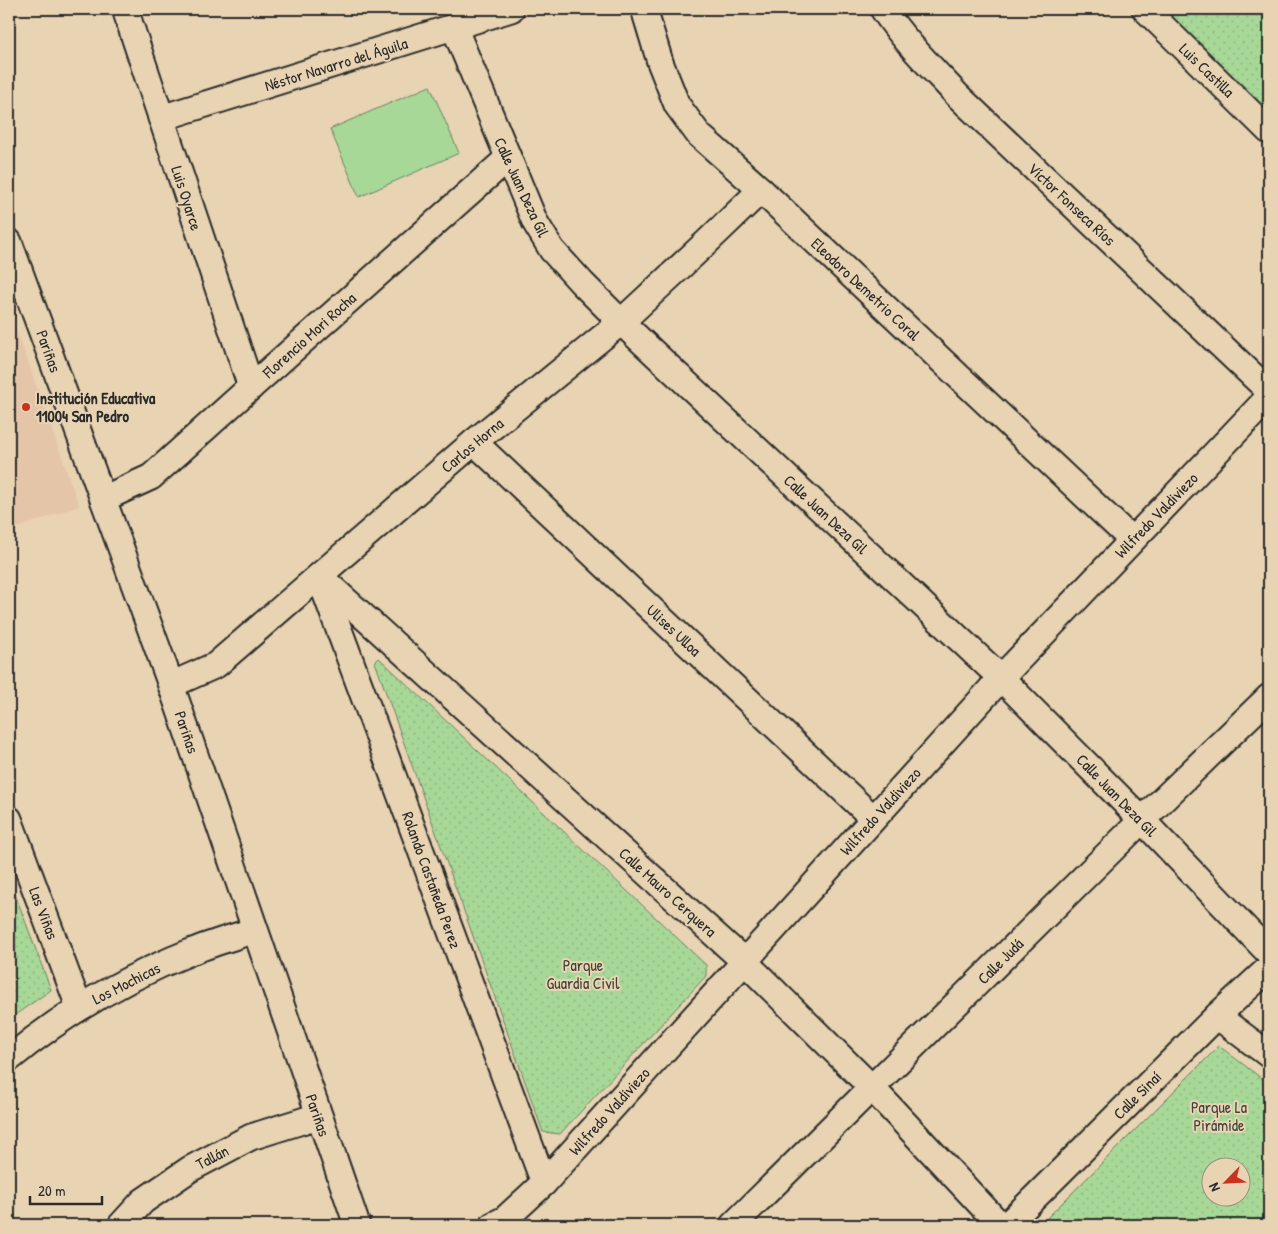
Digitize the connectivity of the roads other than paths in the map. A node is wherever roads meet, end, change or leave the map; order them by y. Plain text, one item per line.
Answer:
1 (125, 9) edge
2 (512, 9) edge
3 (644, 9) edge
4 (883, 9) edge
5 (1145, 9) edge
6 (454, 27) junction
7 (161, 118) junction
8 (1269, 131) edge
9 (508, 158) junction
10 (761, 190) junction
11 (9, 242) edge
12 (620, 322) junction
13 (251, 387) junction
14 (1269, 391) edge
15 (1269, 396) edge
16 (474, 442) junction
17 (102, 499) junction
18 (1132, 540) junction
19 (319, 576) junction
20 (1001, 678) junction
21 (171, 685) junction
22 (1269, 697) edge
23 (873, 818) junction
24 (9, 819) edge
25 (1142, 820) junction
26 (255, 930) junction
27 (1269, 953) edge
28 (744, 962) junction
29 (1269, 968) edge
30 (80, 1007) junction
31 (1217, 1016) junction
32 (1269, 1055) edge
33 (9, 1058) edge
34 (872, 1088) junction
35 (318, 1116) junction
36 (544, 1183) junction
37 (121, 1225) edge
38 (357, 1225) edge
39 (493, 1225) edge
40 (733, 1225) edge
41 (1000, 1225) edge
42 (1007, 1225) edge

1 - 7 street, Luis Oyarce
2 - 6 street, Néstor Navarro del Águila
3 - 10 street, Eleodoro Demetrio Coral
4 - 14 street, Víctor Fonseca Ríos
5 - 8 street, Luis Castilla
6 - 7 street, Néstor Navarro del Águila
6 - 9 street, Calle Juan Deza Gil
7 - 13 street, Luis Oyarce
9 - 12 street, Calle Juan Deza Gil
9 - 13 street, Florencio Mori Rocha
10 - 12 street, Carlos Horna
10 - 18 street, Eleodoro Demetrio Coral
11 - 17 street, Pariñas
12 - 16 street, Carlos Horna
12 - 20 street, Calle Juan Deza Gil
13 - 17 street, Florencio Mori Rocha
15 - 18 street, Wilfredo Valdiviezo
16 - 19 street, Carlos Horna
16 - 23 street, Ulises Ulloa
17 - 21 street, Pariñas
18 - 20 street, Wilfredo Valdiviezo
19 - 21 street, Carlos Horna
19 - 28 street, Calle Mauro Cerquera
19 - 36 street, Rolando Castañeda Perez
20 - 23 street, Wilfredo Valdiviezo
20 - 25 street, Calle Juan Deza Gil
21 - 26 street, Pariñas
22 - 25 street, Calle Judá
23 - 28 street, Wilfredo Valdiviezo
24 - 30 street, Las Viñas
25 - 27 street, Calle Juan Deza Gil
25 - 34 street, Calle Judá
26 - 30 street, Los Mochicas
26 - 35 street, Pariñas
28 - 34 street, Calle Mauro Cerquera
28 - 36 street, Wilfredo Valdiviezo
29 - 31 street, Calle Sinaí
30 - 33 street, Los Mochicas
31 - 32 street
31 - 42 street, Calle Sinaí
34 - 40 street, Calle Judá
34 - 41 street, Calle Mauro Cerquera
35 - 37 street, Tallán
35 - 38 street, Pariñas
36 - 39 street, Wilfredo Valdiviezo

